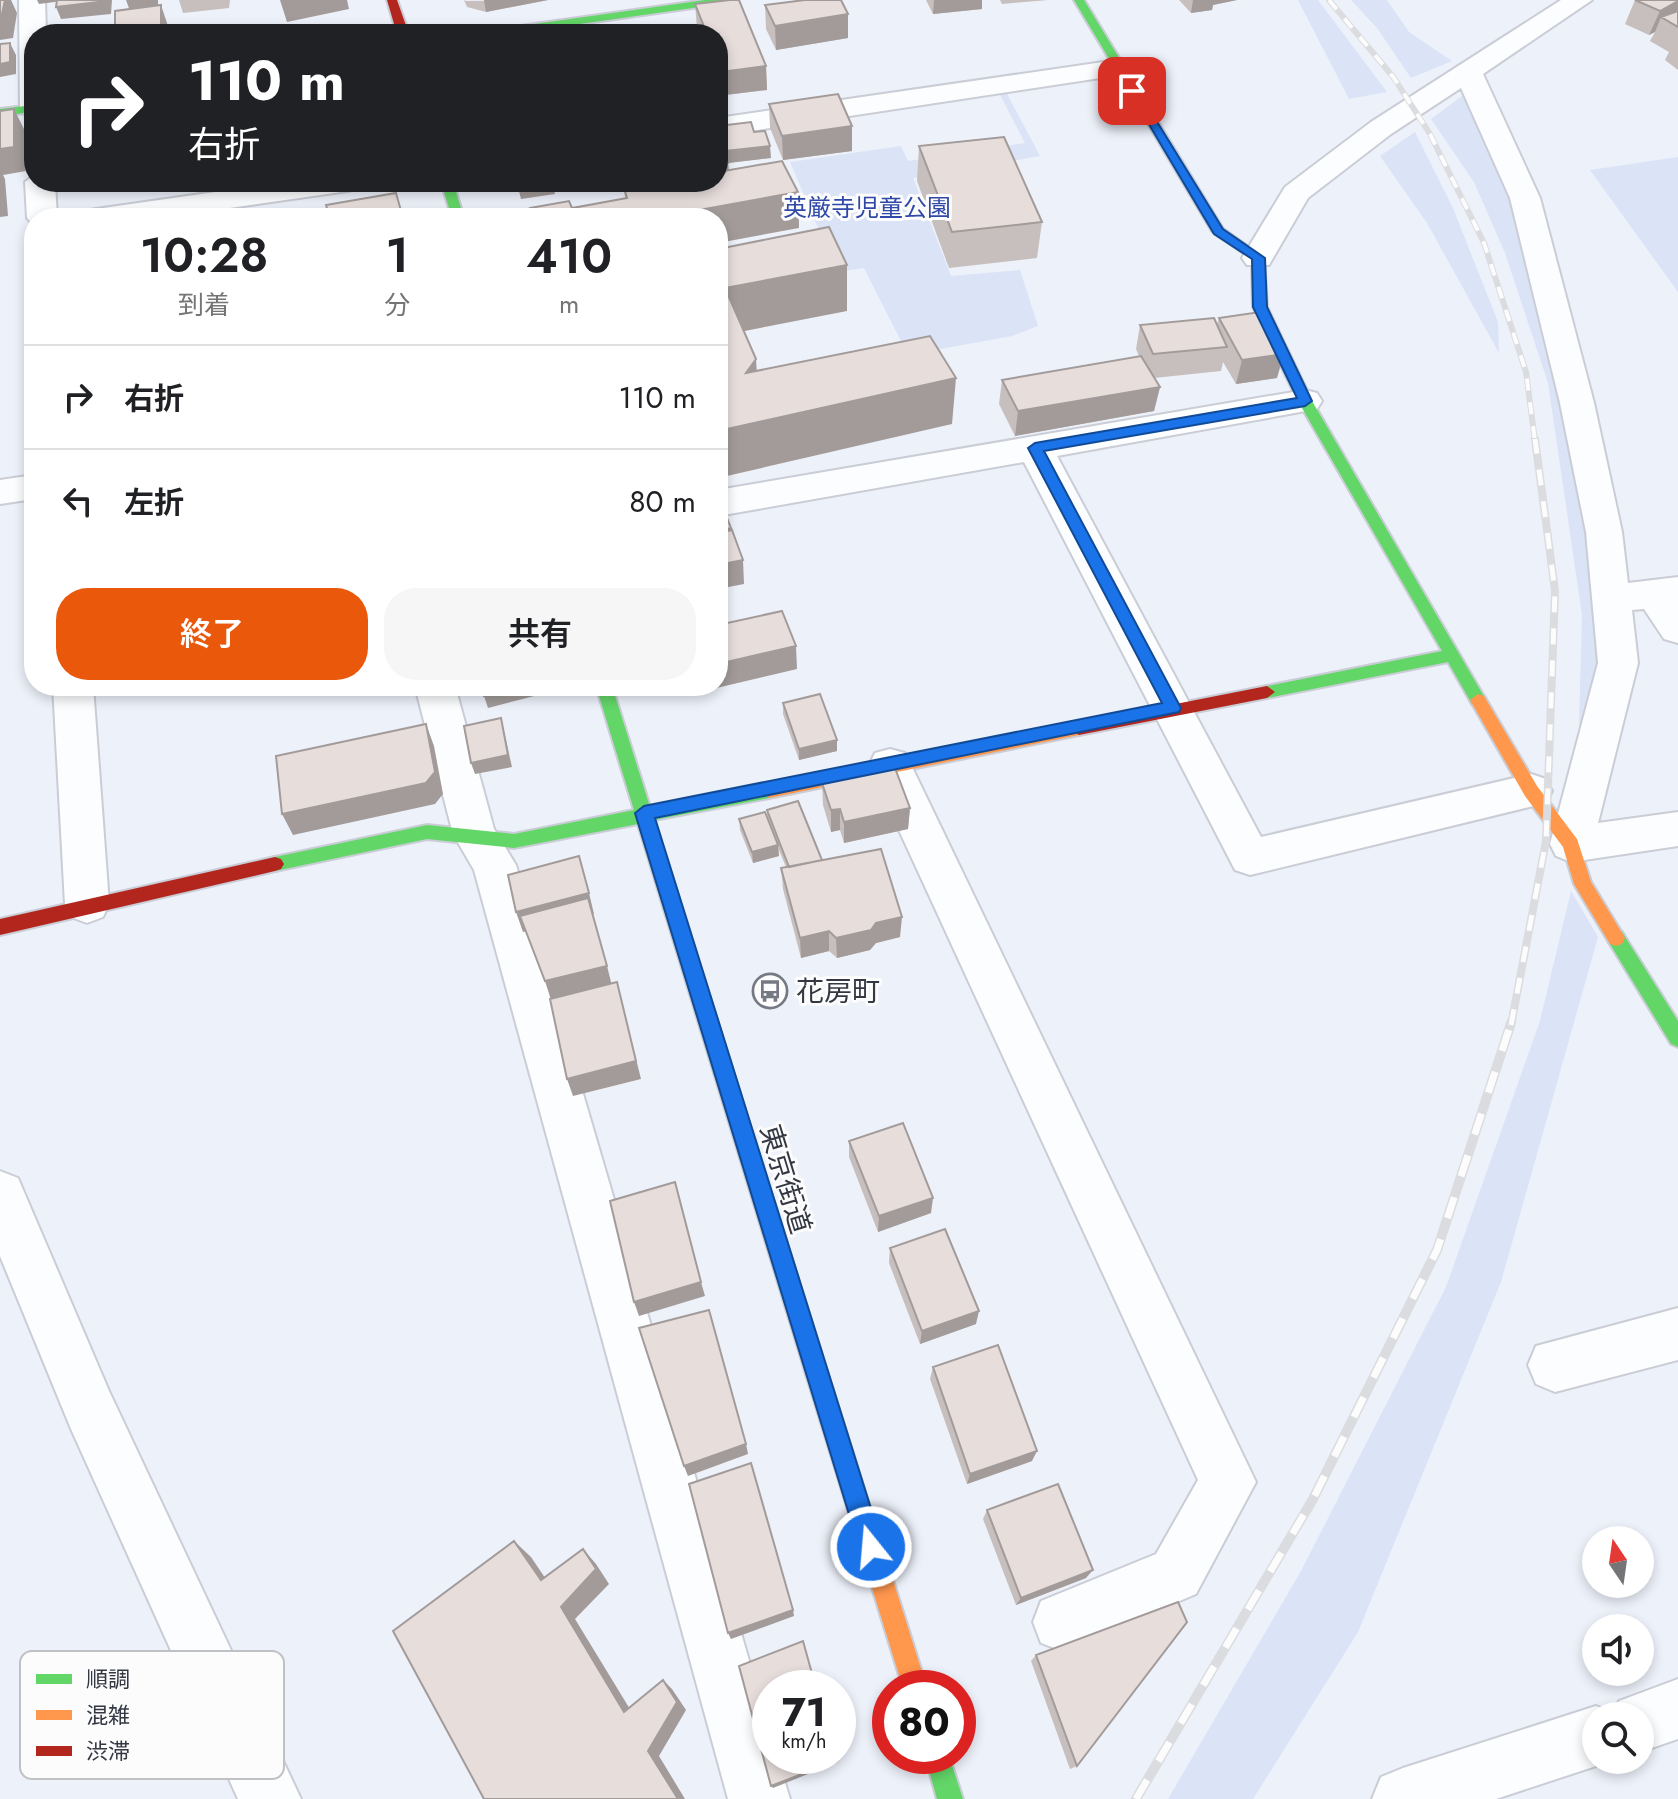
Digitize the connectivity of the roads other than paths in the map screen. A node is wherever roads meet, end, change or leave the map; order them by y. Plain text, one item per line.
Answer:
1 (32, 0) edge
2 (392, 0) edge
3 (728, 0) edge
4 (1079, 0) edge
5 (1579, 0) edge
6 (32, 24) edge
7 (400, 24) edge
8 (556, 24) edge
9 (1117, 68) junction
10 (1468, 72) junction
11 (24, 109) edge
12 (0, 113) edge
13 (728, 126) edge
14 (276, 192) edge
15 (165, 208) edge
16 (1258, 258) junction
17 (1305, 401) junction
18 (1035, 448) junction
19 (24, 488) edge
20 (0, 492) edge
21 (728, 501) edge
22 (1666, 592) edge
23 (1611, 599) junction
24 (1678, 629) edge
25 (1454, 655) junction
26 (74, 696) edge
27 (438, 696) edge
28 (607, 696) edge
29 (1173, 708) junction
30 (890, 765) junction
31 (1531, 791) junction
32 (644, 813) junction
33 (1678, 829) edge
34 (474, 834) junction
35 (1571, 844) junction
36 (87, 904) junction
37 (0, 927) edge
38 (1678, 1038) edge
39 (0, 1195) edge
40 (1678, 1334) edge
41 (1555, 1365) dead end
42 (1062, 1622) dead end
43 (202, 1651) edge
44 (909, 1670) edge
45 (1678, 1709) edge
46 (1654, 1717) edge
47 (1582, 1741) edge
48 (942, 1774) edge
49 (261, 1779) edge
50 (270, 1799) edge
51 (759, 1799) edge
52 (950, 1799) edge
53 (1403, 1799) edge

1 - 6 street
2 - 7 main road
3 - 8 main road
4 - 9 main road
5 - 10 street
9 - 13 street
9 - 16 main road
10 - 16 street
10 - 23 street
11 - 12 main road
14 - 15 street
16 - 17 main road
17 - 18 street
17 - 25 main road
18 - 21 street
18 - 29 street
19 - 20 street
22 - 23 street
22 - 24 street
23 - 35 street
25 - 29 main road
25 - 31 main road
26 - 36 street
27 - 34 street
28 - 32 main road, 東京街道
29 - 30 main road
29 - 31 street
30 - 32 main road
30 - 42 street
31 - 35 main road
32 - 34 main road
32 - 44 main road, 東京街道
33 - 35 street
34 - 36 main road
34 - 51 street
35 - 38 main road
36 - 37 main road
39 - 43 street
40 - 41 street
45 - 46 street
47 - 53 street
48 - 52 main road
49 - 50 street

